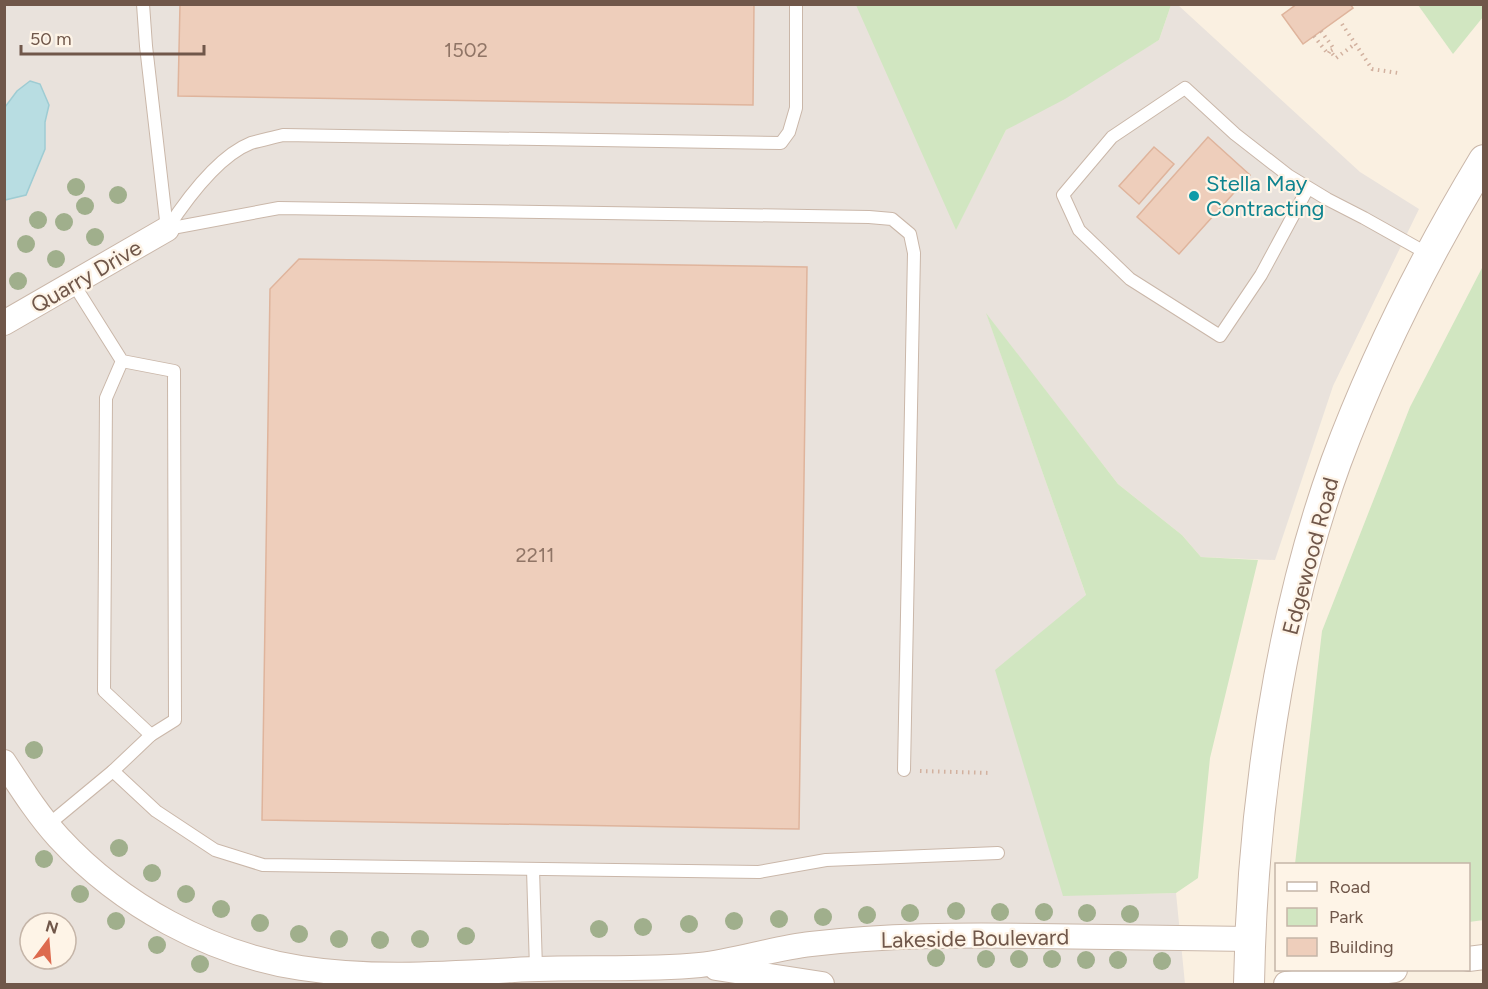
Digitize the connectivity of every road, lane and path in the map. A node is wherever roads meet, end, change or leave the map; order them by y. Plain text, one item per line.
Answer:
1 (143, 4) edge
2 (796, 4) edge
3 (1341, 24) dead end
4 (1321, 31) dead end
5 (1314, 36) dead end
6 (1355, 44) junction
7 (1330, 51) junction
8 (1398, 73) dead end
9 (1484, 160) edge
10 (1308, 188) junction
11 (167, 229) junction
12 (1430, 255) junction
13 (73, 283) junction
14 (4, 323) edge
15 (122, 361) junction
16 (151, 735) junction
17 (4, 762) edge
18 (904, 770) joint
19 (113, 771) junction
20 (991, 773) dead end
21 (48, 824) junction
22 (998, 853) dead end
23 (533, 869) junction
24 (1250, 939) junction
25 (701, 965) junction
26 (536, 969) junction
27 (1380, 971) edge
28 (822, 984) edge
29 (1250, 984) edge
30 (1286, 984) edge

1 - 11 lane
2 - 11 lane
3 - 6 path
4 - 7 path
5 - 7 path
6 - 7 path
6 - 8 path
9 - 12 street, Edgewood Road
10 - 10 lane
10 - 12 lane
11 - 13 street, Quarry Drive
11 - 18 lane
12 - 24 street, Edgewood Road
13 - 14 street, Quarry Drive
13 - 15 lane
15 - 16 lane
15 - 16 lane
16 - 19 lane
17 - 21 street, Lakeside Boulevard
18 - 20 path
19 - 21 lane
19 - 23 lane
21 - 26 street, Lakeside Boulevard
22 - 23 lane
23 - 26 lane
24 - 25 street, Lakeside Boulevard
24 - 29 street, Edgewood Road
25 - 26 street, Lakeside Boulevard
25 - 28 street, Lakeside Boulevard
27 - 30 street

